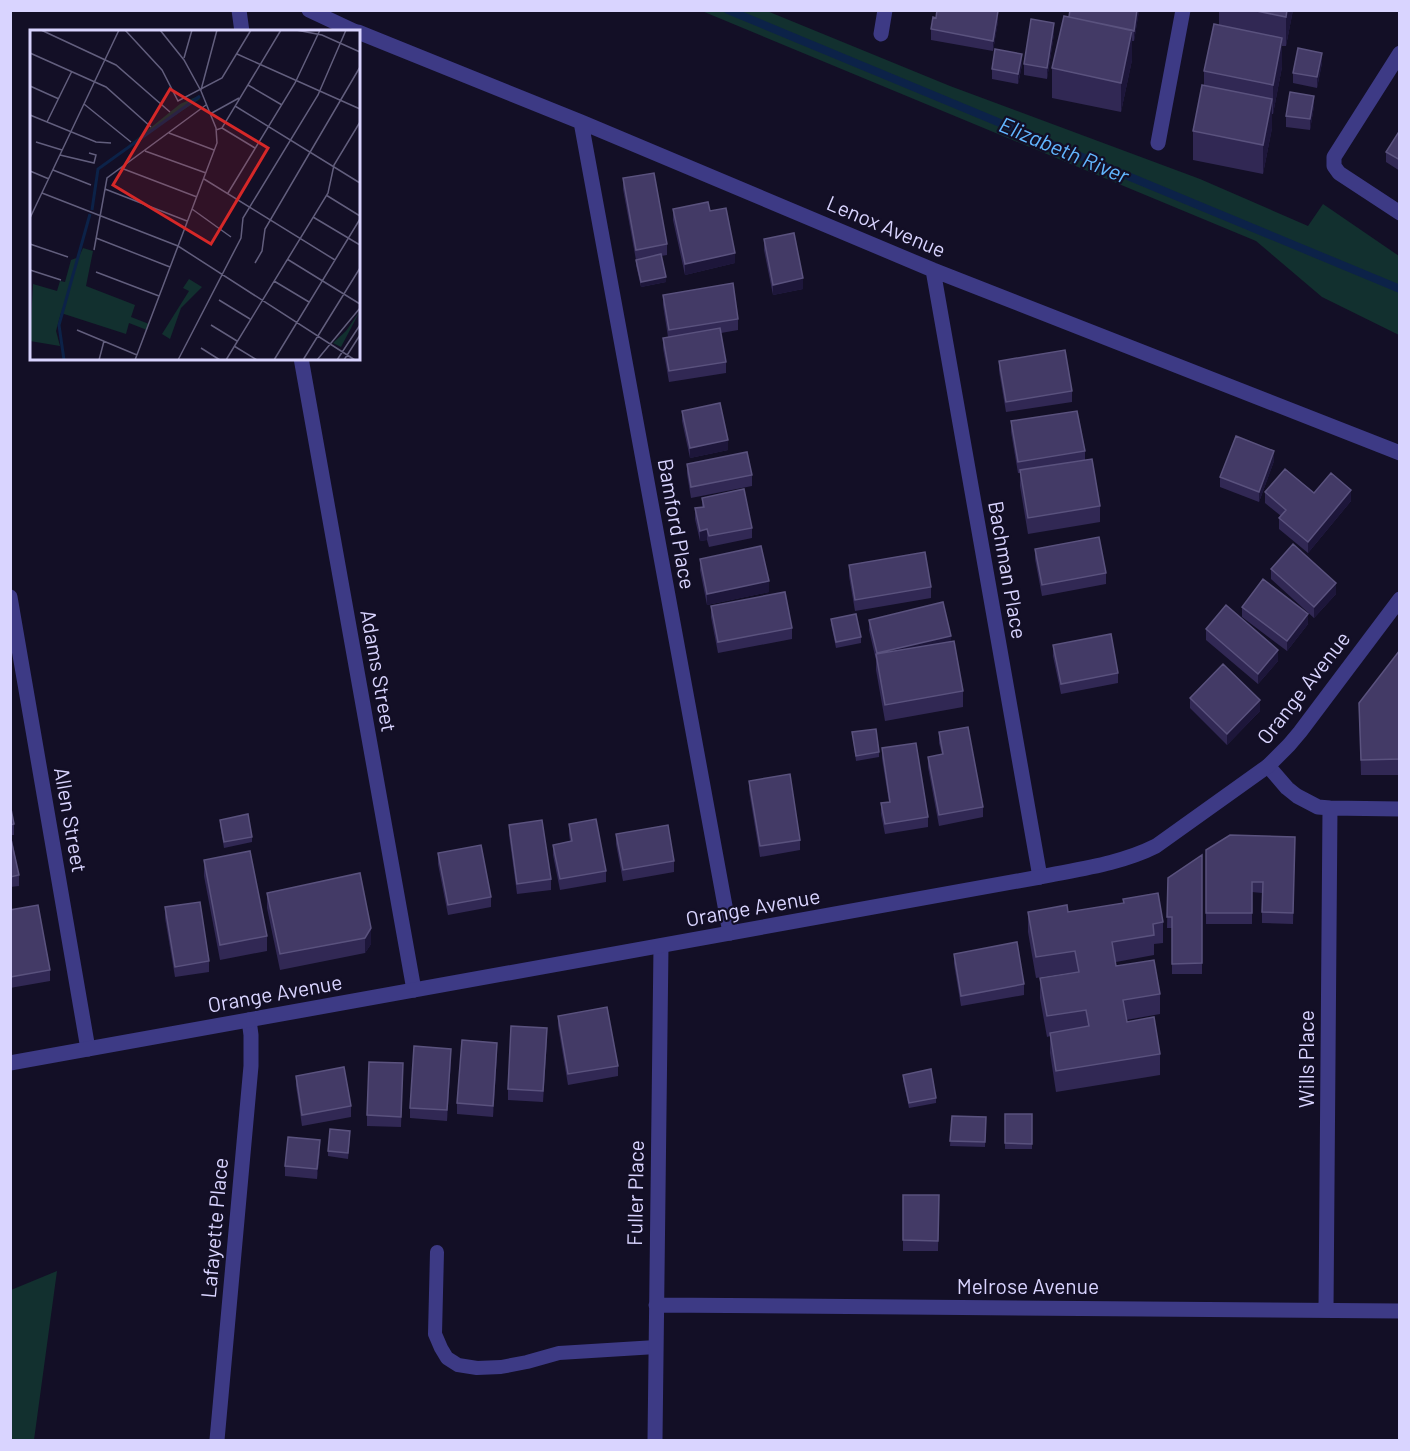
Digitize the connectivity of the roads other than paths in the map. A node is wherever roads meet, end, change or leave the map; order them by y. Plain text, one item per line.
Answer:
1 (238, 10) edge
2 (309, 10) edge
3 (885, 10) edge
4 (1184, 10) edge
5 (242, 30) edge
6 (353, 30) edge
7 (360, 33) edge
8 (881, 34) dead end
9 (1400, 53) edge
10 (581, 122) junction
11 (1158, 143) dead end
12 (1400, 213) edge
13 (933, 270) junction
14 (301, 360) edge
15 (1400, 453) edge
16 (10, 597) edge
17 (1400, 599) edge
18 (1268, 766) junction
19 (1330, 808) junction
20 (1400, 809) edge
21 (1040, 877) junction
22 (730, 933) junction
23 (661, 946) junction
24 (414, 990) junction
25 (249, 1020) junction
26 (88, 1049) junction
27 (10, 1063) edge
28 (437, 1252) dead end
29 (656, 1305) junction
30 (1326, 1310) junction
31 (1400, 1311) edge
32 (656, 1347) junction
33 (217, 1440) edge
34 (655, 1440) edge

1 - 5 street
2 - 6 street, Lenox Avenue
3 - 8 street
4 - 11 street
7 - 10 street, Lenox Avenue
9 - 12 street
10 - 13 street, Lenox Avenue
10 - 22 street, Bamford Place
13 - 15 street, Lenox Avenue
13 - 21 street, Bachman Place
14 - 24 street, Adams Street
16 - 26 street, Allen Street
17 - 18 street, Orange Avenue
18 - 19 street
18 - 21 street, Orange Avenue
19 - 20 street
19 - 30 street, Wills Place
21 - 22 street, Orange Avenue
22 - 23 street, Orange Avenue
23 - 24 street, Orange Avenue
23 - 29 street, Fuller Place
24 - 25 street, Orange Avenue
25 - 26 street, Orange Avenue
25 - 33 street, Lafayette Place
26 - 27 street, Orange Avenue
28 - 32 lane
29 - 30 street, Melrose Avenue
29 - 32 street, Fuller Place
30 - 31 street, Melrose Avenue
32 - 34 street, Fuller Place

